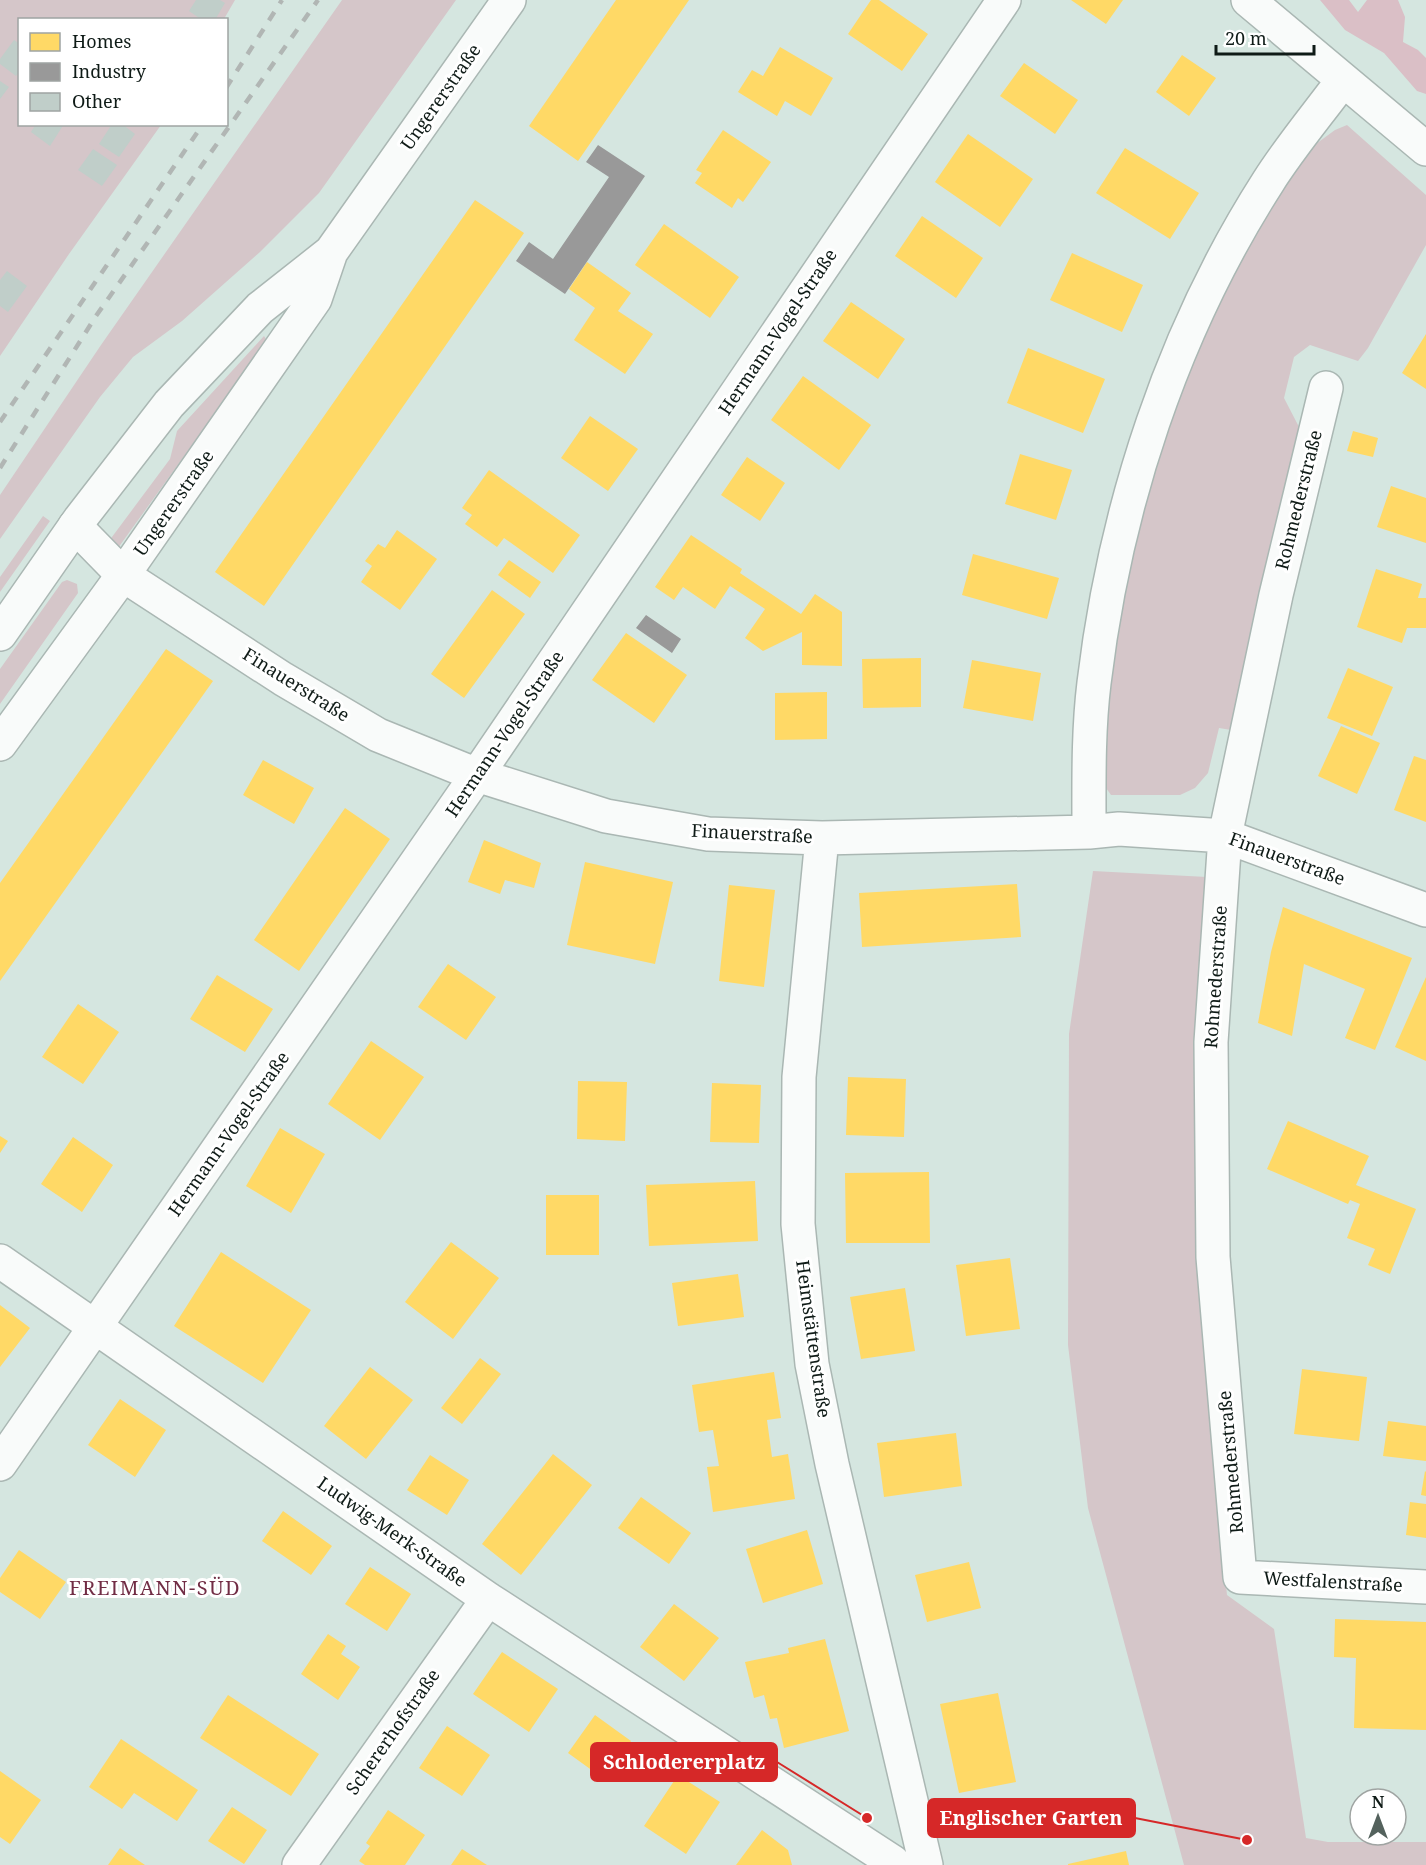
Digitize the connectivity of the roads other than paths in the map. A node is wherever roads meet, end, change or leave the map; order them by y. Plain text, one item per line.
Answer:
1 (509, 0) edge
2 (1004, 0) edge
3 (1248, 0) edge
4 (1343, 80) junction
5 (1426, 149) edge
6 (330, 252) junction
7 (1326, 388) dead end
8 (75, 526) junction
9 (123, 575) junction
10 (0, 634) edge
11 (0, 744) edge
12 (477, 775) junction
13 (1089, 832) junction
14 (1226, 836) junction
15 (822, 838) junction
16 (1426, 910) edge
17 (0, 1262) edge
18 (96, 1328) junction
19 (0, 1464) edge
20 (1240, 1577) joint
21 (1426, 1587) edge
22 (488, 1599) junction
23 (925, 1861) edge
24 (891, 1863) edge
25 (299, 1865) edge

1 - 6 street, Ungererstraße
2 - 12 street, Hermann-Vogel-Straße
3 - 4 street
4 - 5 street
4 - 13 street
6 - 8 street, Ungererstraße
6 - 9 street, Ungererstraße
7 - 14 street, Rohmederstraße
8 - 9 street, Finauerstraße
8 - 10 street, Ungererstraße
9 - 11 street, Ungererstraße
9 - 12 street, Finauerstraße
12 - 15 street, Finauerstraße
12 - 18 street, Hermann-Vogel-Straße
13 - 14 street, Finauerstraße
13 - 15 street, Finauerstraße
14 - 16 street, Finauerstraße
14 - 20 street, Rohmederstraße
15 - 23 street, Heimstättenstraße
17 - 18 street, Ludwig-Merk-Straße
18 - 19 street, Hermann-Vogel-Straße
18 - 22 street, Ludwig-Merk-Straße
20 - 21 street, Westfalenstraße
22 - 24 street, Ludwig-Merk-Straße
22 - 25 street, Schererhofstraße
23 - 24 street

